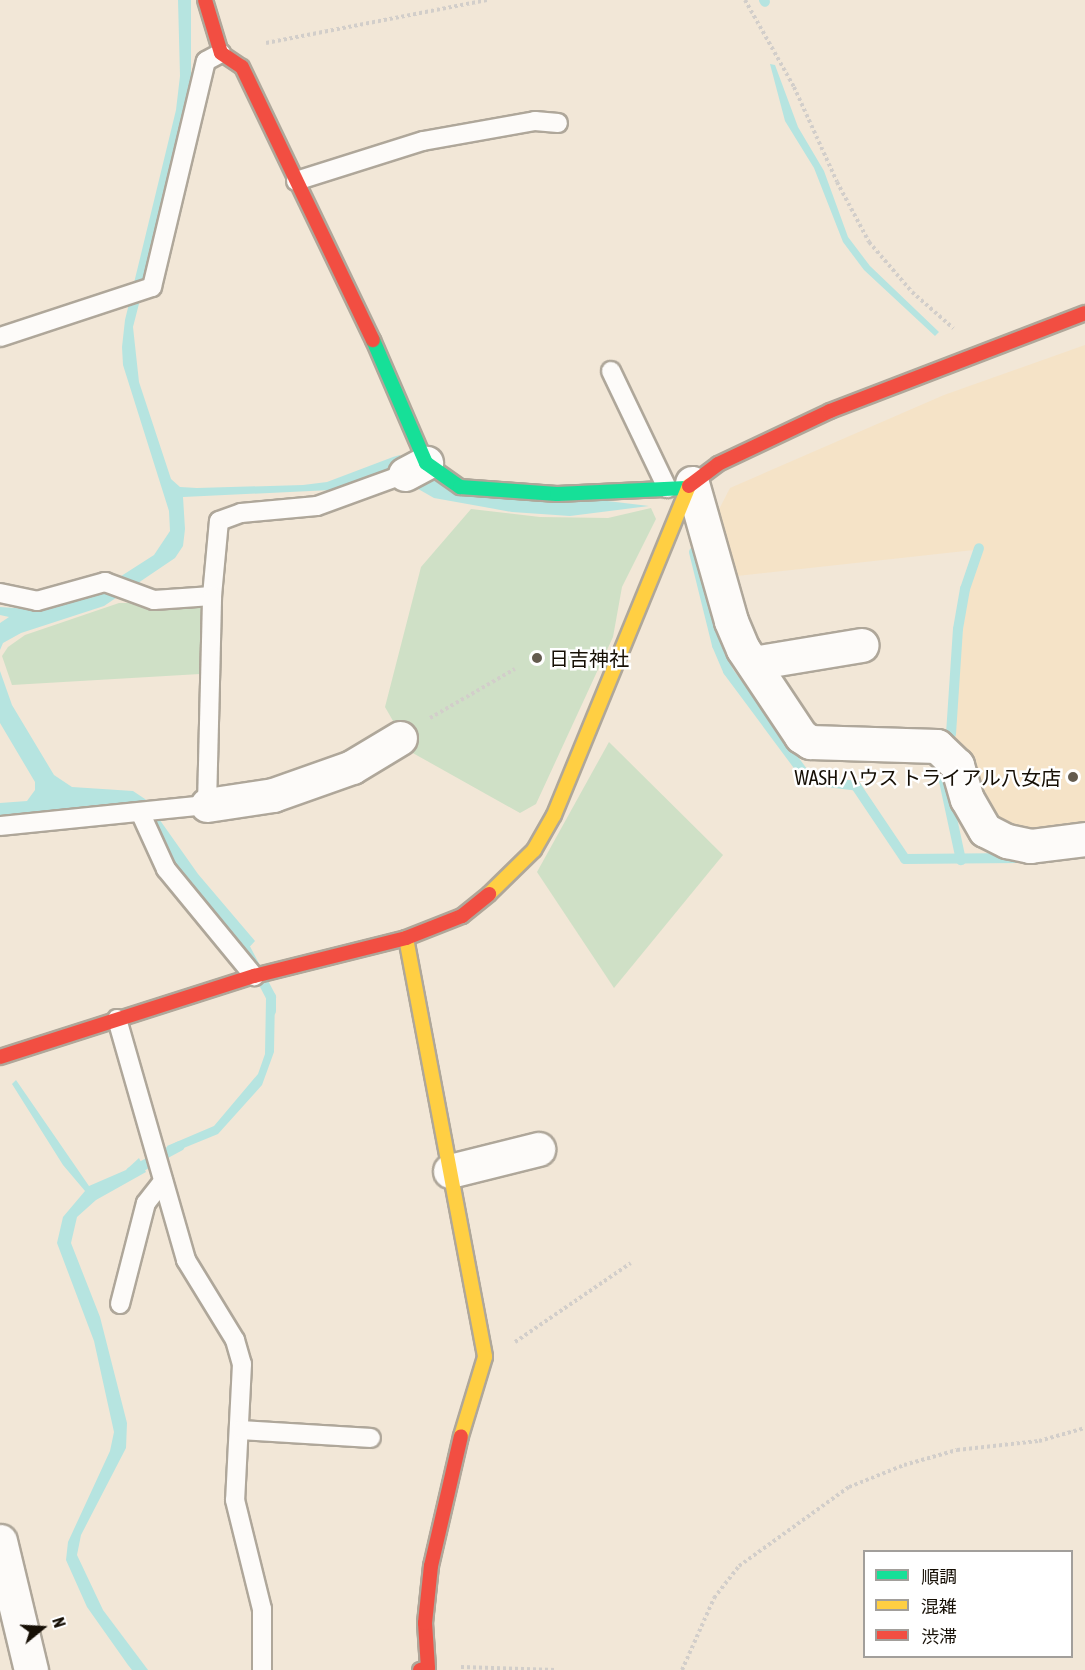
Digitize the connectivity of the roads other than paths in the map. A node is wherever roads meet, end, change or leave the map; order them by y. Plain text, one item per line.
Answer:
1 (205, 0) edge
2 (221, 53) junction
3 (558, 123) dead end
4 (296, 181) junction
5 (1085, 313) edge
6 (0, 337) edge
7 (611, 371) dead end
8 (417, 468) junction
9 (682, 486) junction
10 (0, 593) edge
11 (212, 596) junction
12 (862, 645) dead end
13 (753, 663) junction
14 (400, 738) dead end
15 (207, 805) junction
16 (147, 812) junction
17 (0, 826) edge
18 (1085, 839) edge
19 (406, 938) junction
20 (261, 974) junction
21 (117, 1019) junction
22 (0, 1057) edge
23 (538, 1149) dead end
24 (450, 1170) junction
25 (161, 1174) junction
26 (120, 1305) dead end
27 (241, 1430) junction
28 (371, 1438) dead end
29 (0, 1541) edge
30 (424, 1669) edge
31 (31, 1670) edge
32 (262, 1670) edge

1 - 2 street
2 - 4 street
2 - 6 lane
3 - 4 lane
4 - 8 street
5 - 9 street
7 - 9 lane
8 - 9 street
8 - 11 lane
9 - 13 street
9 - 19 street
10 - 11 lane
11 - 15 lane
12 - 13 street
13 - 18 street
14 - 15 street
15 - 16 lane
16 - 17 lane
16 - 20 lane
19 - 20 street
19 - 24 street
20 - 21 street
21 - 22 street
21 - 25 lane
23 - 24 street
24 - 30 street
25 - 26 lane
25 - 27 lane
27 - 28 lane
27 - 32 lane
29 - 31 street

